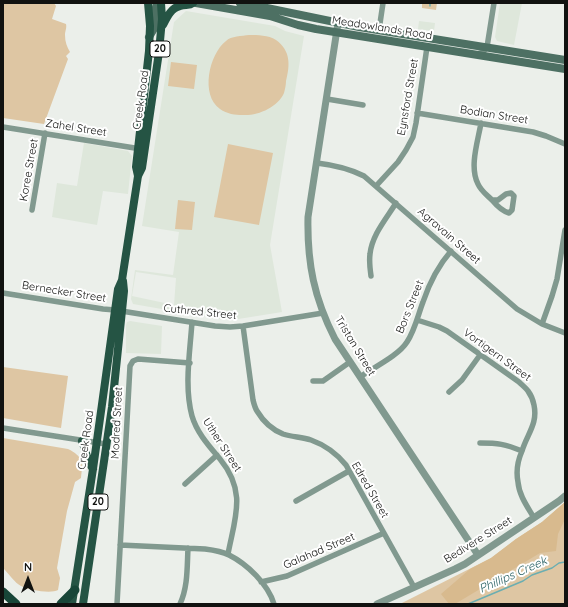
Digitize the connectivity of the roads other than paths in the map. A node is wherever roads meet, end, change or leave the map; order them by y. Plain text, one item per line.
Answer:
1 (148, 3) edge
2 (157, 3) edge
3 (161, 3) edge
4 (195, 3) edge
5 (240, 3) edge
6 (383, 3) edge
7 (494, 3) edge
8 (338, 23) junction
9 (162, 26) junction
10 (379, 30) junction
11 (337, 32) junction
12 (149, 37) junction
13 (427, 47) junction
14 (487, 48) junction
15 (476, 55) junction
16 (565, 60) edge
17 (536, 64) junction
18 (565, 69) edge
19 (326, 99) junction
20 (362, 105) dead end
21 (417, 113) junction
22 (481, 123) junction
23 (3, 127) edge
24 (45, 133) junction
25 (565, 144) edge
26 (142, 149) junction
27 (317, 163) junction
28 (376, 186) junction
29 (492, 200) dead end
30 (396, 203) junction
31 (32, 210) dead end
32 (565, 230) edge
33 (451, 252) junction
34 (371, 276) dead end
35 (3, 293) edge
36 (119, 311) junction
37 (323, 313) junction
38 (417, 320) junction
39 (192, 322) junction
40 (542, 324) junction
41 (243, 326) junction
42 (565, 333) edge
43 (480, 355) junction
44 (350, 362) junction
45 (190, 363) junction
46 (360, 377) junction
47 (313, 380) dead end
48 (449, 392) dead end
49 (3, 428) edge
50 (82, 441) junction
51 (97, 443) junction
52 (480, 443) dead end
53 (106, 444) junction
54 (522, 451) junction
55 (217, 456) junction
56 (93, 469) junction
57 (349, 471) junction
58 (185, 484) dead end
59 (565, 496) edge
60 (296, 501) dead end
61 (534, 518) junction
62 (384, 533) junction
63 (120, 544) junction
64 (188, 548) junction
65 (228, 554) junction
66 (478, 555) junction
67 (261, 582) junction
68 (414, 587) junction
69 (74, 590) junction
70 (3, 592) edge
71 (16, 604) edge
72 (61, 604) edge
73 (72, 604) edge
74 (83, 604) edge
75 (117, 604) edge
76 (180, 604) edge
77 (274, 604) edge
78 (377, 604) edge

1 - 12 main road, Creek Road / 20
2 - 12 main road
3 - 9 main road, Creek Road / 20
4 - 9 main road
4 - 11 main road, Meadowlands Road
5 - 8 main road, Meadowlands Road
6 - 10 street
7 - 14 street
8 - 10 main road, Meadowlands Road
8 - 11 street, Tristan Street
9 - 26 main road, Creek Road / 20
10 - 14 main road, Meadowlands Road
11 - 13 main road, Meadowlands Road
11 - 19 street, Tristan Street
12 - 26 main road, Creek Road / 20
13 - 15 main road, Meadowlands Road
13 - 21 street, Eynsford Street
14 - 15 street
14 - 16 main road, Meadowlands Road
14 - 17 street
15 - 17 main road, Meadowlands Road
17 - 18 main road, Meadowlands Road
19 - 20 street
19 - 27 street, Tristan Street
21 - 22 street, Bodian Street
21 - 28 street, Eynsford Street
22 - 25 street, Bodian Street
22 - 29 street
23 - 24 street, Zahel Street
24 - 26 street, Zahel Street
24 - 31 street, Koree Street
26 - 36 main road, Creek Road / 20
27 - 28 street, Agravain Street
27 - 37 street, Tristan Street
28 - 30 street, Agravain Street
30 - 33 street, Agravain Street
30 - 34 street
32 - 40 street
33 - 38 street, Bors Street
33 - 40 street, Agravain Street
35 - 36 street, Bernecker Street
36 - 39 street, Cuthred Street
36 - 51 main road, Creek Road / 20
36 - 53 main road, Creek Road / 20
37 - 41 street, Cuthred Street
37 - 44 street, Tristan Street
38 - 43 street, Vortigern Street
38 - 46 street, Bors Street
39 - 41 street, Cuthred Street
39 - 45 street, Uther Street
40 - 42 street, Agravain Street
41 - 57 street, Edred Street
43 - 48 street
43 - 54 street, Vortigern Street
44 - 46 street, Tristan Street
44 - 47 street
45 - 55 street, Uther Street
45 - 63 street, Modred Street
46 - 66 street, Tristan Street
49 - 50 street
50 - 51 street
50 - 56 main road
51 - 53 street
51 - 56 main road, Creek Road / 20
52 - 54 street
53 - 74 main road, Creek Road / 20
54 - 61 street, Vortigern Street
55 - 58 street
55 - 65 street, Uther Street
56 - 69 main road, Creek Road / 20
57 - 60 street
57 - 62 street, Edred Street
59 - 61 street, Bedivere Street
61 - 66 street, Bedivere Street
62 - 67 street, Galahad Street
62 - 68 street, Edred Street
63 - 64 street
63 - 75 street, Modred Street
64 - 65 street
64 - 76 street
65 - 67 street
66 - 68 street, Bedivere Street
67 - 77 street
68 - 78 street, Bedivere Street
69 - 72 highway
69 - 73 main road, Creek Road / 20
70 - 71 highway

